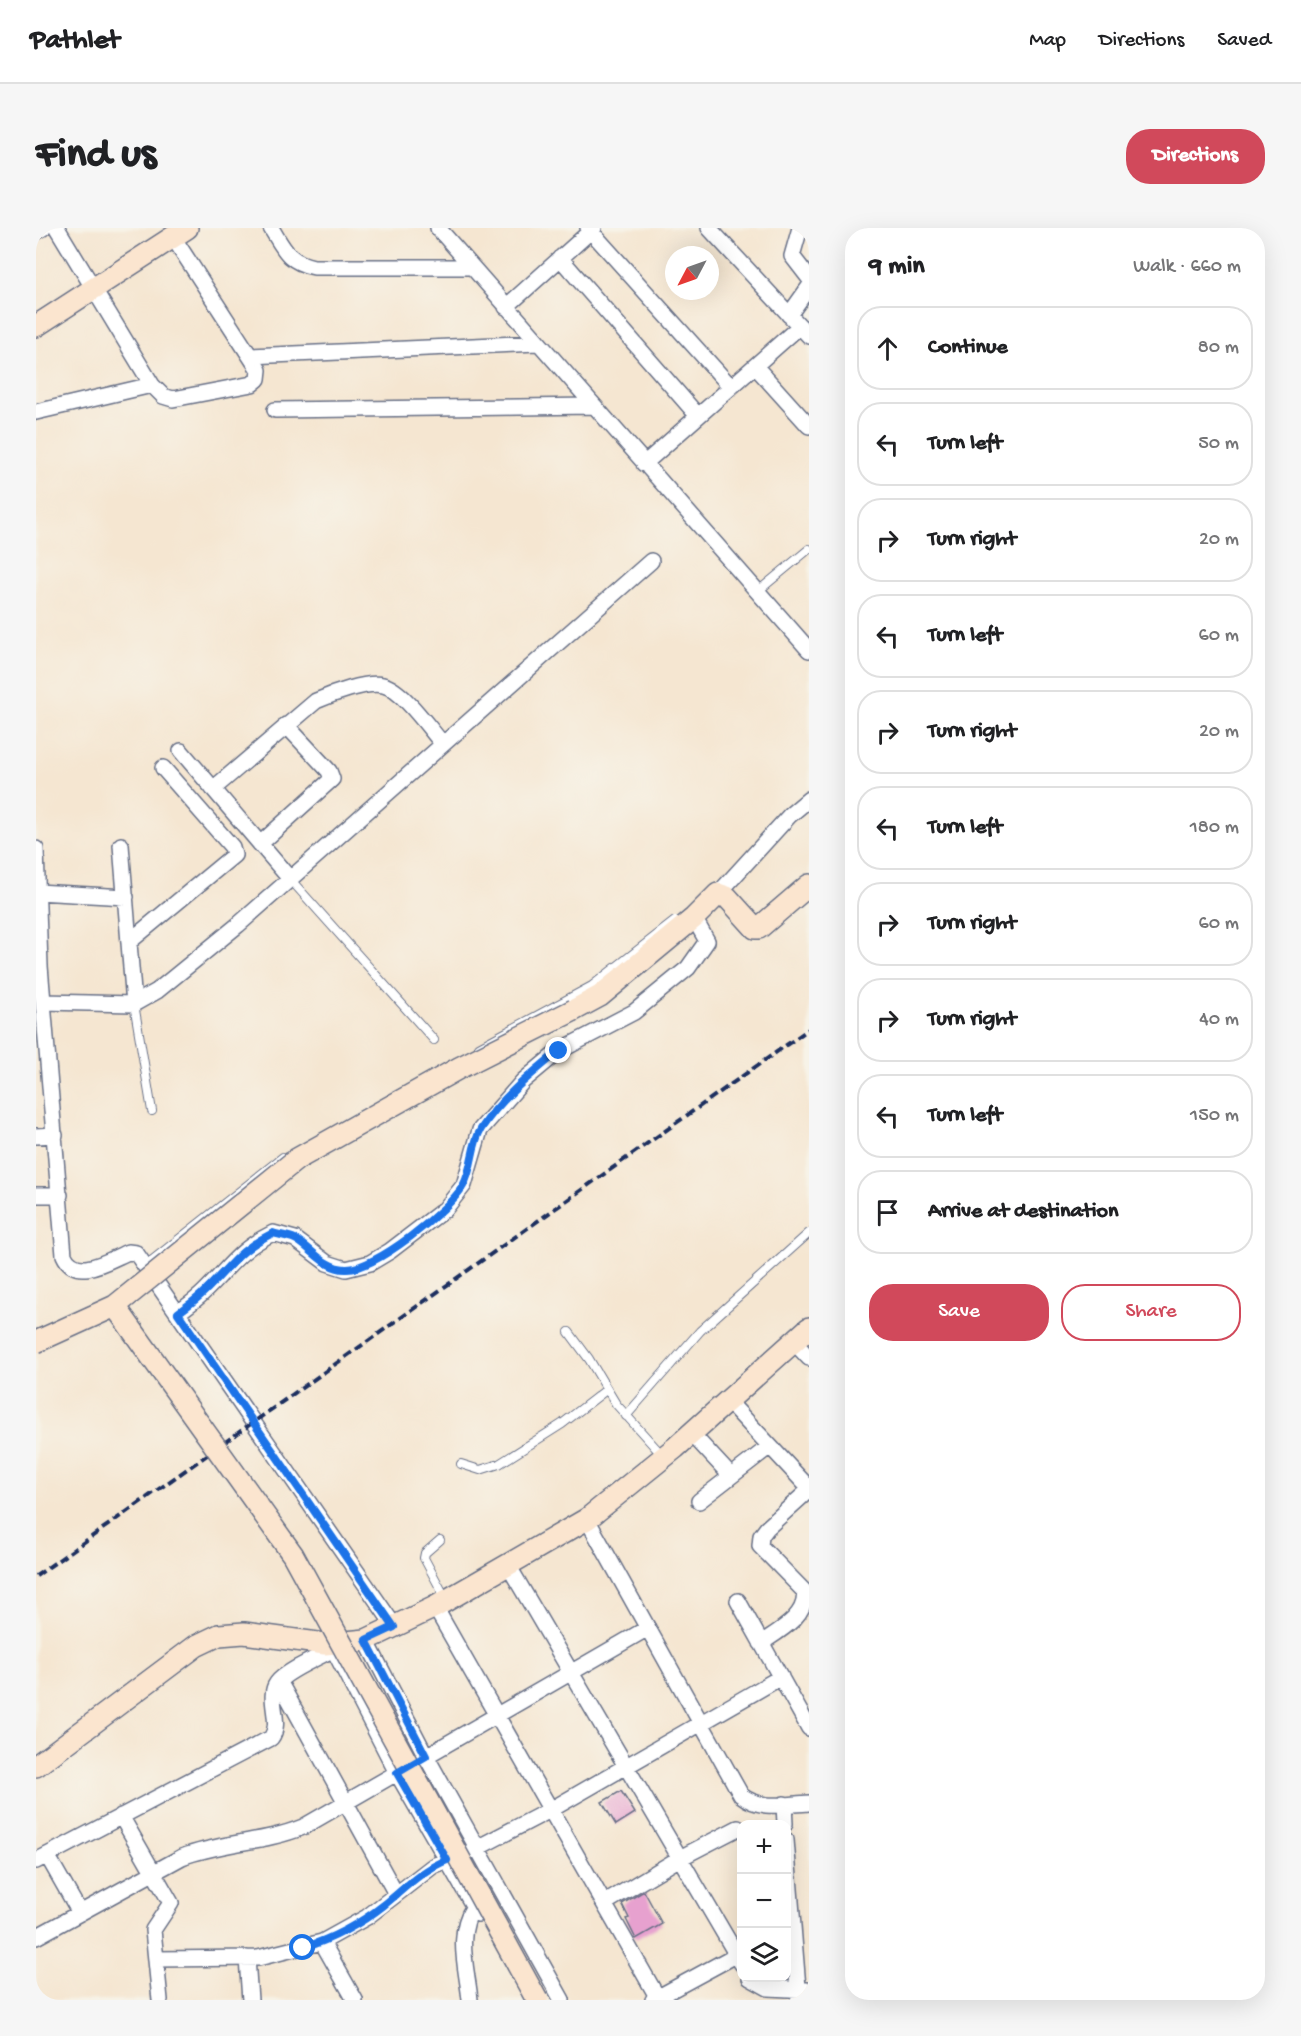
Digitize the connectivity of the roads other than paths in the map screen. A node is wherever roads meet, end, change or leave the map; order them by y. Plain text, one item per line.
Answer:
1 (43, 228) edge
2 (57, 228) edge
3 (271, 228) edge
4 (438, 228) edge
5 (709, 228) edge
6 (800, 228) edge
7 (591, 229) edge
8 (36, 232) edge
9 (180, 232) edge
10 (560, 258) junction
11 (471, 267) junction
12 (809, 278) edge
13 (94, 287) junction
14 (809, 287) edge
15 (506, 307) junction
16 (36, 326) edge
17 (799, 326) edge
18 (537, 343) junction
19 (250, 356) junction
20 (755, 366) junction
21 (152, 385) junction
22 (731, 387) junction
23 (593, 406) junction
24 (275, 410) dead end
25 (36, 412) edge
26 (698, 416) junction
27 (809, 426) edge
28 (644, 464) junction
29 (809, 549) edge
30 (651, 561) dead end
31 (757, 592) junction
32 (809, 650) edge
33 (286, 725) junction
34 (442, 743) junction
35 (181, 751) dead end
36 (163, 768) dead end
37 (213, 789) junction
38 (809, 799) edge
39 (261, 844) junction
40 (121, 845) dead end
41 (36, 849) edge
42 (290, 879) junction
43 (809, 885) edge
44 (37, 892) edge
45 (718, 894) junction
46 (126, 897) junction
47 (37, 910) edge
48 (694, 918) junction
49 (129, 942) junction
50 (38, 966) edge
51 (43, 1002) junction
52 (134, 1004) junction
53 (434, 1040) dead end
54 (476, 1048) dead end
55 (465, 1054) dead end
56 (444, 1065) dead end
57 (43, 1073) edge
58 (152, 1111) dead end
59 (36, 1136) edge
60 (55, 1136) junction
61 (291, 1152) dead end
62 (60, 1195) junction
63 (36, 1196) edge
64 (809, 1233) edge
65 (145, 1266) junction
66 (115, 1306) junction
67 (178, 1313) junction
68 (569, 1332) dead end
69 (802, 1335) edge
70 (36, 1342) edge
71 (809, 1359) edge
72 (606, 1390) junction
73 (728, 1401) junction
74 (626, 1416) junction
75 (692, 1434) junction
76 (770, 1446) junction
77 (664, 1457) junction
78 (461, 1464) dead end
79 (730, 1475) junction
80 (809, 1489) edge
81 (699, 1501) dead end
82 (587, 1519) junction
83 (440, 1540) dead end
84 (508, 1565) junction
85 (807, 1592) edge
86 (738, 1601) dead end
87 (441, 1604) junction
88 (394, 1627) junction
89 (648, 1628) junction
90 (366, 1640) junction
91 (761, 1643) junction
92 (332, 1646) junction
93 (571, 1674) junction
94 (781, 1677) junction
95 (279, 1681) junction
96 (498, 1716) junction
97 (702, 1723) junction
98 (809, 1728) edge
99 (426, 1756) junction
100 (36, 1766) edge
101 (626, 1767) junction
102 (397, 1773) junction
103 (346, 1802) junction
104 (809, 1803) edge
105 (784, 1804) junction
106 (552, 1809) junction
107 (121, 1816) junction
108 (785, 1820) edge
109 (737, 1829) edge
110 (479, 1847) junction
111 (41, 1858) edge
112 (680, 1858) junction
113 (447, 1860) junction
114 (154, 1872) junction
115 (790, 1874) edge
116 (396, 1894) junction
117 (605, 1903) junction
118 (474, 1906) junction
119 (80, 1913) junction
120 (36, 1936) edge
121 (322, 1942) junction
122 (737, 1956) edge
123 (247, 1958) junction
124 (156, 1959) junction
125 (737, 1960) edge
126 (756, 1982) edge
127 (802, 1994) edge
128 (657, 1999) edge
129 (160, 2000) edge
130 (250, 2000) edge
131 (356, 2000) edge
132 (471, 2000) edge
133 (526, 2000) edge
134 (537, 2000) edge
135 (562, 2000) edge

1 - 8 street
2 - 13 street
3 - 11 street
4 - 11 street
5 - 17 street
6 - 12 street
7 - 10 street
7 - 22 street
9 - 13 street
9 - 19 street
10 - 15 street
10 - 26 street
11 - 15 street
13 - 16 street
13 - 21 street
14 - 17 street
15 - 18 street
17 - 20 street
18 - 19 street
18 - 23 street
19 - 21 street
20 - 22 street
20 - 27 street
21 - 25 street
22 - 26 street
23 - 24 street
23 - 28 street
26 - 28 street
28 - 31 street
29 - 31 lane
30 - 34 street
31 - 32 street
33 - 34 street
33 - 37 street
33 - 39 street
34 - 42 street
35 - 37 street
36 - 49 street
37 - 39 street
38 - 45 street
39 - 42 street
40 - 46 street
41 - 44 street
42 - 52 street
42 - 53 lane
43 - 45 street
44 - 46 street
44 - 47 street
45 - 48 street
46 - 49 street
47 - 50 street
48 - 54 lane
48 - 66 street, bridge
48 - 67 street
49 - 52 street
50 - 51 street
51 - 52 street
51 - 57 street
52 - 58 lane
55 - 56 lane
57 - 60 street
59 - 60 street
60 - 62 street
61 - 65 lane
62 - 63 street
62 - 65 street
64 - 74 lane
65 - 67 street
66 - 70 street, bridge
66 - 134 street, bridge
67 - 88 street
68 - 72 lane
69 - 71 street
69 - 73 street
72 - 74 lane
72 - 78 lane
73 - 75 street
73 - 76 street
74 - 77 lane
75 - 77 street
75 - 79 street
76 - 79 street
76 - 80 street
77 - 82 street
79 - 81 street
80 - 85 street
82 - 84 street
82 - 89 street
83 - 87 lane
84 - 87 street
84 - 93 street
85 - 91 street
86 - 91 street
87 - 88 street
87 - 96 street
88 - 90 street
89 - 93 street
89 - 97 street
90 - 92 street
90 - 99 street
91 - 94 street
92 - 95 street
92 - 100 street
92 - 102 street
93 - 96 street
93 - 101 street
94 - 97 street
94 - 98 street
95 - 103 street
95 - 107 street
96 - 99 street
96 - 106 street
97 - 101 street
97 - 105 street
99 - 102 street
99 - 110 street
101 - 106 street
101 - 112 street
102 - 103 street
102 - 113 street
103 - 114 street
103 - 116 street
104 - 105 street
105 - 108 street
106 - 110 street
106 - 117 street
107 - 111 street
107 - 114 street
109 - 112 street
110 - 113 street
110 - 135 street
111 - 119 street
112 - 117 street
112 - 122 street
113 - 116 street
113 - 118 street
114 - 119 street
114 - 124 street
115 - 127 street
116 - 121 street
117 - 128 street
118 - 132 street
118 - 133 street
119 - 120 street
121 - 123 street
121 - 131 street
123 - 124 street
123 - 130 street
124 - 129 street
125 - 128 street
126 - 127 street

